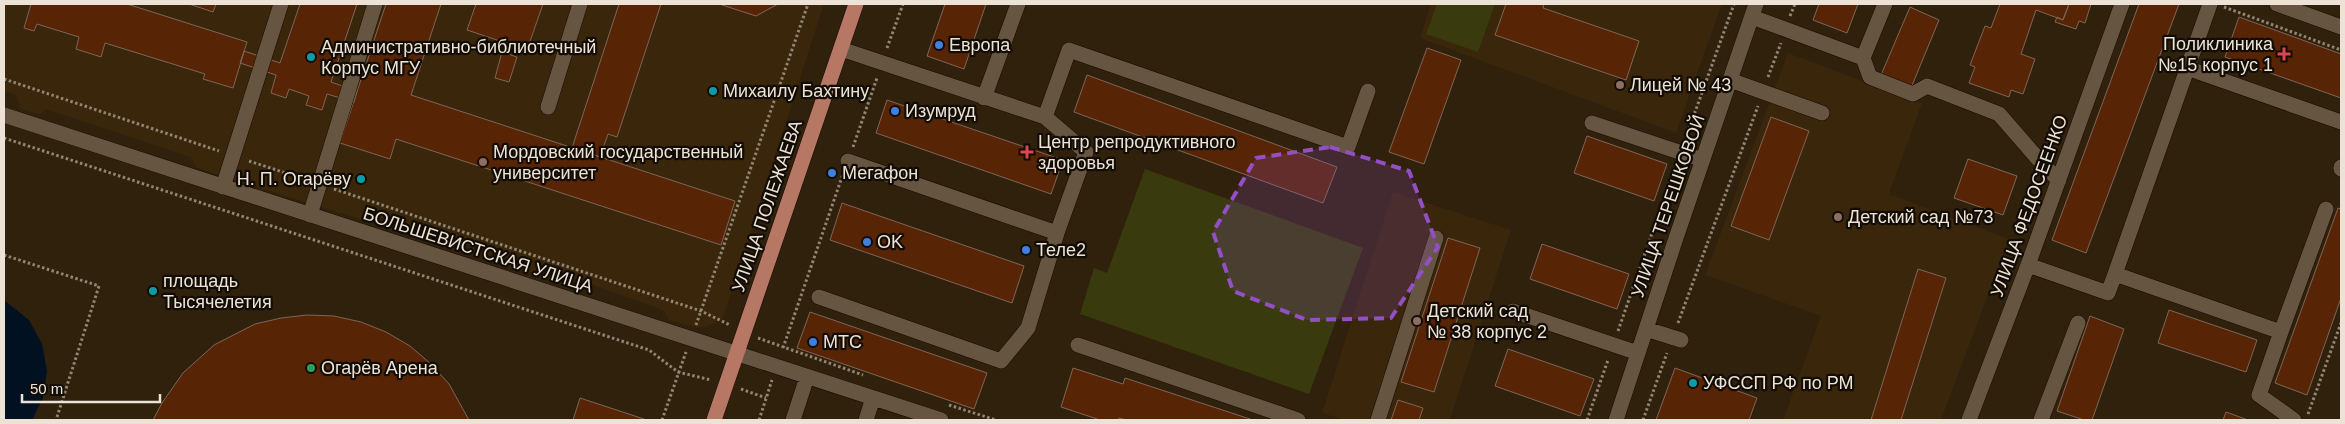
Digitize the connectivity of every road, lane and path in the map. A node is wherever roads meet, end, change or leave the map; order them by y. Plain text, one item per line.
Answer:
1 (280, 4) edge
2 (375, 4) edge
3 (580, 4) edge
4 (808, 4) edge
5 (856, 4) edge
6 (1018, 4) edge
7 (1734, 4) edge
8 (1795, 4) edge
9 (1884, 4) edge
10 (2122, 4) edge
11 (2277, 4) edge
12 (2216, 5) edge
13 (1754, 10) edge
14 (2341, 27) edge
15 (1786, 30) junction
16 (841, 49) junction
17 (2341, 50) edge
18 (1863, 58) junction
19 (2187, 68) junction
20 (4, 79) edge
21 (1730, 80) junction
22 (1368, 91) dead end
23 (1763, 92) junction
24 (984, 98) junction
25 (548, 107) dead end
26 (1822, 113) dead end
27 (4, 115) edge
28 (1045, 117) junction
29 (2341, 122) edge
30 (1592, 123) dead end
31 (860, 126) dead end
32 (4, 138) edge
33 (1680, 153) junction
34 (233, 155) junction
35 (1703, 160) junction
36 (848, 161) junction
37 (2059, 180) junction
38 (318, 184) junction
39 (223, 187) junction
40 (2326, 209) dead end
41 (310, 215) junction
42 (1057, 233) junction
43 (1436, 238) dead end
44 (4, 255) edge
45 (2028, 266) junction
46 (2115, 274) junction
47 (819, 297) dead end
48 (702, 311) junction
49 (1513, 311) dead end
50 (2078, 323) dead end
51 (2341, 323) edge
52 (695, 328) dead end
53 (1646, 329) junction
54 (743, 332) junction
55 (2281, 332) junction
56 (1677, 339) junction
57 (1078, 346) dead end
58 (1612, 346) junction
59 (783, 348) junction
60 (736, 354) junction
61 (1638, 354) junction
62 (685, 355) dead end
63 (777, 367) junction
64 (678, 372) junction
65 (808, 377) junction
66 (726, 384) junction
67 (766, 398) junction
68 (873, 398) junction
69 (1972, 419) edge
70 (56, 420) edge
71 (662, 420) edge
72 (714, 420) edge
73 (759, 420) edge
74 (793, 420) edge
75 (866, 420) edge
76 (940, 420) edge
77 (1298, 420) edge
78 (1378, 420) edge
79 (1587, 420) edge
80 (1616, 420) edge
81 (1643, 420) edge
82 (2041, 420) edge
83 (2294, 420) edge
84 (2306, 420) edge

1 - 34 street
2 - 38 street
3 - 25 street
4 - 48 path
5 - 16 main road, УЛИЦА ПОЛЕЖАЕВА
6 - 24 street
7 - 33 path
8 - 15 path
9 - 18 street
10 - 37 street, УЛИЦА ФЕДОСЕЕНКО
11 - 14 street
12 - 17 path
12 - 19 street
13 - 15 street
13 - 21 street, УЛИЦА ТЕРЕШКОВОЙ
15 - 18 street
15 - 23 path
16 - 24 street
16 - 54 main road, УЛИЦА ПОЛЕЖАЕВА
18 - 37 street
19 - 29 street
19 - 46 street
20 - 34 path
21 - 23 street
21 - 35 street, УЛИЦА ТЕРЕШКОВОЙ
22 - 28 street
23 - 26 street
23 - 56 path
24 - 28 street
27 - 39 street, БОЛЬШЕВИСТСКАЯ УЛИЦА
28 - 42 street
30 - 33 street
31 - 36 path
32 - 64 path
33 - 35 street
33 - 58 path
34 - 38 path
34 - 39 street
35 - 53 street, УЛИЦА ТЕРЕШКОВОЙ
36 - 42 street
36 - 59 path
37 - 45 street, УЛИЦА ФЕДОСЕЕНКО
38 - 41 street
38 - 48 path
39 - 41 street, БОЛЬШЕВИСТСКАЯ УЛИЦА
40 - 55 street
41 - 60 street, БОЛЬШЕВИСТСКАЯ УЛИЦА
42 - 47 street
43 - 78 street
44 - 70 path
45 - 46 street
45 - 69 street, УЛИЦА ФЕДОСЕЕНКО
46 - 55 street
48 - 52 path
48 - 54 path
49 - 58 street
50 - 82 street
51 - 84 path
53 - 56 street
53 - 61 street, УЛИЦА ТЕРЕШКОВОЙ
54 - 59 path
54 - 60 main road, УЛИЦА ПОЛЕЖАЕВА
55 - 83 street
56 - 81 path
57 - 77 street
58 - 61 street
58 - 79 path
59 - 63 path
60 - 63 street, БОЛЬШЕВИСТСКАЯ УЛИЦА
60 - 66 main road, УЛИЦА ПОЛЕЖАЕВА
61 - 80 street, УЛИЦА ТЕРЕШКОВОЙ
62 - 64 path
63 - 65 street, БОЛЬШЕВИСТСКАЯ УЛИЦА
63 - 67 path
64 - 66 path
64 - 71 path
65 - 68 street, БОЛЬШЕВИСТСКАЯ УЛИЦА
65 - 74 street
66 - 67 path
66 - 72 main road, УЛИЦА ПОЛЕЖАЕВА
67 - 73 path
68 - 75 street
68 - 76 street, БОЛЬШЕВИСТСКАЯ УЛИЦА

